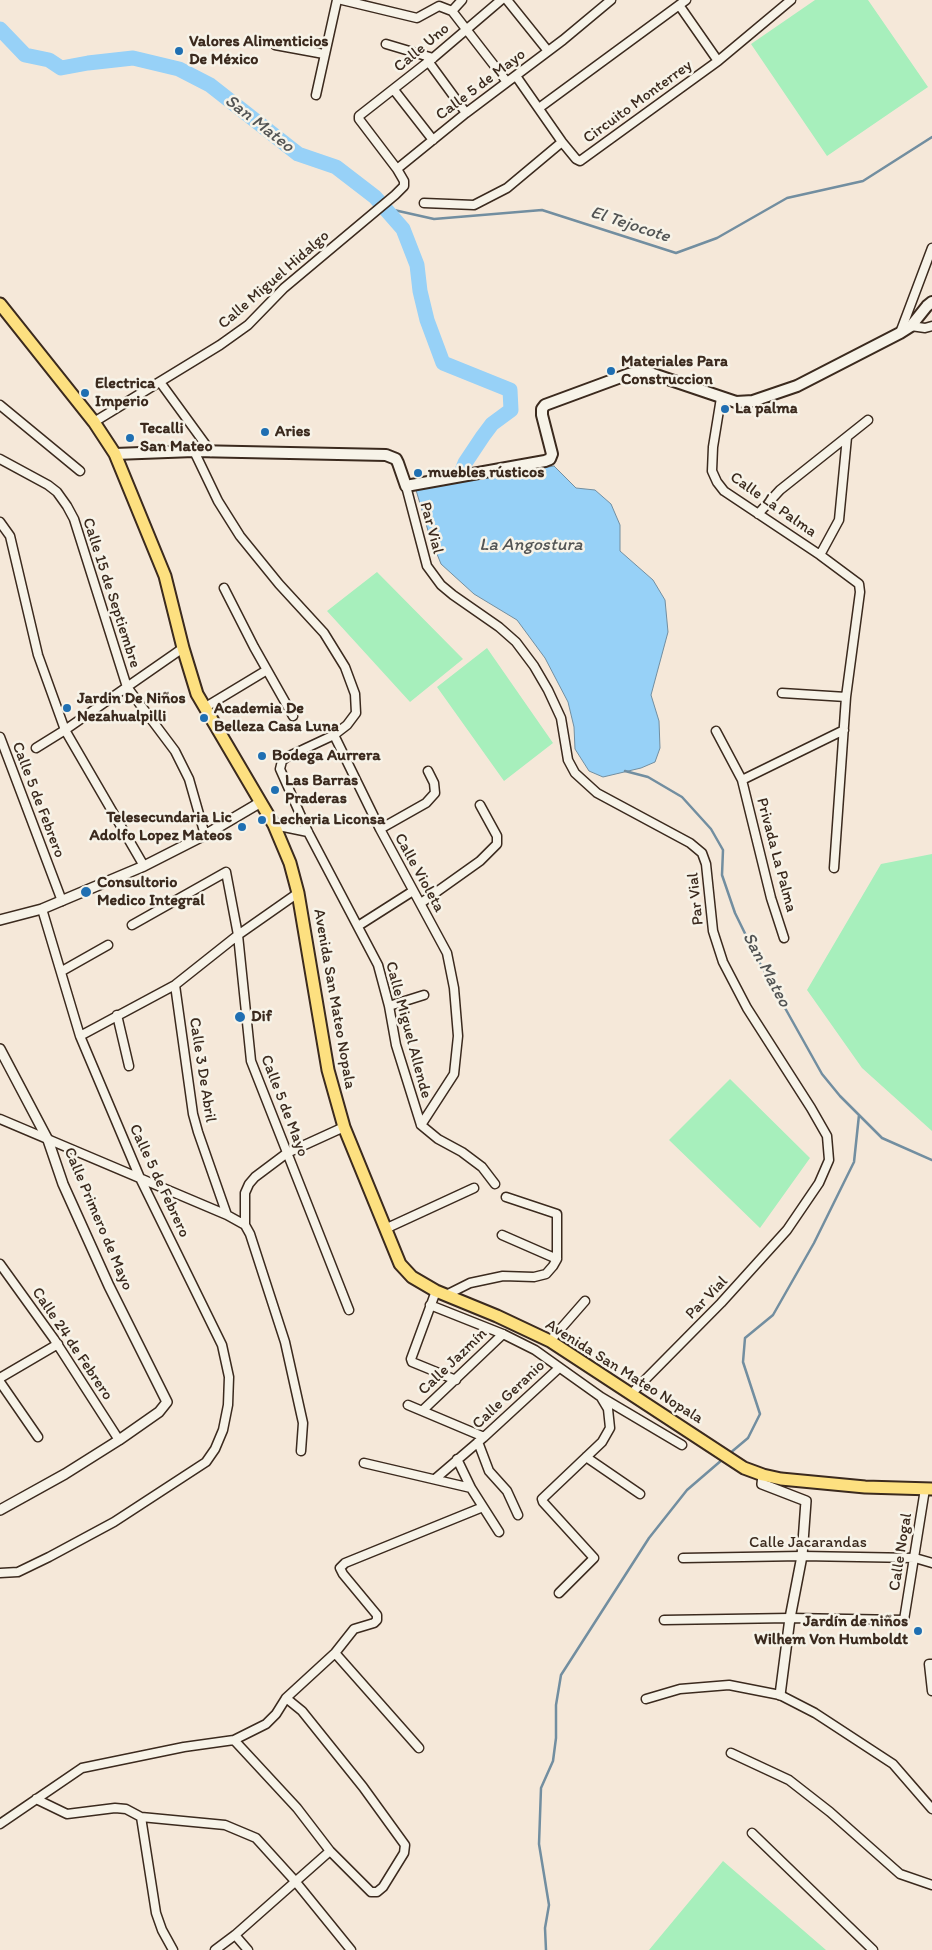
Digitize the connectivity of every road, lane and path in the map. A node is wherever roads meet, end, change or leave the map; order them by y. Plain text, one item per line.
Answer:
1 (337, 0) edge
2 (342, 0) edge
3 (462, 0) edge
4 (501, 0) edge
5 (507, 0) edge
6 (611, 0) edge
7 (791, 0) edge
8 (682, 3) edge
9 (452, 11) junction
10 (466, 29) junction
11 (386, 44) dead end
12 (275, 45) dead end
13 (548, 51) junction
14 (324, 54) junction
15 (431, 60) junction
16 (718, 61) junction
17 (516, 76) junction
18 (507, 82) junction
19 (394, 90) junction
20 (316, 94) dead end
21 (539, 108) junction
22 (466, 113) junction
23 (433, 140) junction
24 (562, 142) junction
25 (397, 169) junction
26 (424, 203) dead end
27 (932, 248) edge
28 (932, 302) edge
29 (0, 304) edge
30 (911, 326) junction
31 (932, 326) edge
32 (900, 333) junction
33 (160, 382) junction
34 (721, 398) junction
35 (0, 404) edge
36 (868, 420) dead end
37 (94, 422) junction
38 (847, 437) junction
39 (194, 451) junction
40 (211, 452) junction
41 (115, 454) junction
42 (0, 459) edge
43 (80, 471) dead end
44 (406, 486) junction
45 (758, 514) junction
46 (3, 524) edge
47 (820, 555) junction
48 (224, 588) dead end
49 (183, 648) junction
50 (267, 670) junction
51 (127, 687) junction
52 (782, 693) dead end
53 (846, 697) junction
54 (204, 708) junction
55 (293, 716) dead end
56 (65, 730) junction
57 (844, 730) junction
58 (716, 731) dead end
59 (334, 735) junction
60 (0, 737) edge
61 (36, 748) dead end
62 (428, 771) dead end
63 (742, 780) junction
64 (261, 802) junction
65 (480, 805) dead end
66 (274, 825) junction
67 (380, 829) junction
68 (308, 832) junction
69 (205, 835) junction
70 (144, 866) junction
71 (834, 868) dead end
72 (413, 891) junction
73 (298, 893) junction
74 (62, 901) junction
75 (421, 903) junction
76 (42, 909) junction
77 (0, 920) edge
78 (132, 925) dead end
79 (358, 926) junction
80 (238, 935) junction
81 (784, 938) dead end
82 (108, 945) dead end
83 (62, 971) junction
84 (175, 985) junction
85 (424, 995) dead end
86 (389, 1006) junction
87 (117, 1015) junction
88 (80, 1036) junction
89 (0, 1049) edge
90 (128, 1066) dead end
91 (0, 1119) edge
92 (421, 1125) junction
93 (344, 1127) junction
94 (48, 1140) junction
95 (287, 1153) junction
96 (140, 1178) junction
97 (495, 1184) dead end
98 (474, 1188) dead end
99 (506, 1197) dead end
100 (227, 1215) junction
101 (245, 1225) junction
102 (385, 1229) junction
103 (502, 1235) dead end
104 (557, 1259) junction
105 (0, 1264) edge
106 (441, 1293) junction
107 (585, 1301) dead end
108 (430, 1305) junction
109 (349, 1310) dead end
110 (503, 1334) junction
111 (550, 1341) junction
112 (58, 1344) junction
113 (559, 1368) junction
114 (0, 1378) edge
115 (456, 1380) junction
116 (0, 1382) edge
117 (631, 1394) junction
118 (601, 1397) junction
119 (408, 1405) dead end
120 (423, 1410) junction
121 (38, 1437) dead end
122 (119, 1440) junction
123 (481, 1440) junction
124 (682, 1445) dead end
125 (301, 1451) dead end
126 (586, 1458) junction
127 (457, 1459) junction
128 (364, 1463) dead end
129 (763, 1475) junction
130 (435, 1479) junction
131 (471, 1488) junction
132 (929, 1489) edge
133 (640, 1494) dead end
134 (483, 1506) junction
135 (1, 1508) edge
136 (518, 1515) dead end
137 (499, 1532) dead end
138 (802, 1556) junction
139 (683, 1558) dead end
140 (915, 1558) junction
141 (932, 1563) edge
142 (0, 1573) edge
143 (559, 1593) dead end
144 (790, 1618) junction
145 (664, 1620) dead end
146 (335, 1654) junction
147 (931, 1664) edge
148 (932, 1691) edge
149 (780, 1695) junction
150 (286, 1698) junction
151 (646, 1698) dead end
152 (234, 1740) junction
153 (419, 1748) dead end
154 (731, 1753) dead end
155 (36, 1799) junction
156 (932, 1809) edge
157 (141, 1817) junction
158 (0, 1824) edge
159 (752, 1833) dead end
160 (330, 1851) junction
161 (295, 1881) junction
162 (932, 1885) edge
163 (235, 1935) junction
164 (173, 1950) edge
165 (215, 1950) edge
166 (248, 1950) edge
167 (351, 1950) edge
168 (873, 1950) edge

1 - 14 street
2 - 9 street
3 - 9 street
4 - 10 street, Calle Uno
5 - 13 street
6 - 13 street, Calle 5 de Mayo
7 - 16 street, Circuito Monterrey
8 - 16 street, Circuito Monterrey
8 - 21 street, Circuito Monterrey
9 - 10 street
10 - 15 street, Calle Uno
10 - 18 street
11 - 15 street
12 - 14 street
13 - 17 street, Calle 5 de Mayo
14 - 20 street
15 - 19 street, Calle Uno
15 - 22 street
16 - 24 street, Circuito Monterrey
17 - 18 street, Calle 5 de Mayo
17 - 21 street, Circuito Monterrey
18 - 22 street, Calle 5 de Mayo
19 - 23 street
19 - 25 street, Calle Uno
21 - 24 street, Circuito Monterrey
22 - 23 street, Calle 5 de Mayo
23 - 25 street, Calle 5 de Mayo
24 - 26 street
25 - 33 street, Calle Miguel Hidalgo
27 - 32 street
28 - 30 main road
29 - 37 main road, Avenida San Mateo Nopala
30 - 31 street
30 - 32 main road
32 - 34 main road
33 - 37 street, Calle Miguel Hidalgo
33 - 40 street
34 - 44 main road
34 - 45 street, Calle La Palma
35 - 43 street
36 - 38 street
37 - 41 main road, Avenida San Mateo Nopala
38 - 45 street
38 - 47 street
39 - 40 main road
39 - 41 main road
39 - 59 street
40 - 44 main road
41 - 49 main road, Avenida San Mateo Nopala
42 - 51 street, Calle 15 de Septiembre
44 - 117 street, Par Vial
45 - 47 street, Calle La Palma
46 - 56 street
47 - 53 street, Calle La Palma
48 - 50 street
49 - 51 street
49 - 54 main road, Avenida San Mateo Nopala
50 - 54 street
50 - 55 street
51 - 56 street
51 - 69 street, Calle 15 de Septiembre
52 - 53 street
53 - 57 street
54 - 64 main road, Avenida San Mateo Nopala
56 - 61 street
56 - 70 street
57 - 63 street, Privada La Palma
57 - 71 street
58 - 63 street, Privada La Palma
59 - 67 street, Calle Violeta
59 - 68 street, Calle Miguel Allende
60 - 74 street, Calle 5 de Febrero
62 - 67 street
63 - 81 street, Privada La Palma
64 - 66 main road, Avenida San Mateo Nopala
64 - 69 street
65 - 75 street
66 - 68 street
66 - 73 main road, Avenida San Mateo Nopala
67 - 72 street, Calle Violeta
68 - 79 street, Calle Miguel Allende
69 - 70 street
70 - 74 street
72 - 75 street, Calle Violeta
72 - 79 street
73 - 80 street
73 - 93 main road, Avenida San Mateo Nopala
74 - 76 street
75 - 92 street, Calle Violeta
76 - 77 street
76 - 83 street, Calle 5 de Febrero
78 - 80 street, Calle 5 de Mayo
79 - 86 street, Calle Miguel Allende
80 - 84 street
80 - 95 street, Calle 5 de Mayo
82 - 83 street
83 - 88 street, Calle 5 de Febrero
84 - 87 street
84 - 100 street, Calle 3 De Abril
85 - 86 street
86 - 92 street, Calle Miguel Allende
87 - 88 street
87 - 90 street
88 - 96 street, Calle 5 de Febrero
89 - 94 street, Calle Primero de Mayo
91 - 94 street
92 - 97 street
93 - 95 street
93 - 102 main road, Avenida San Mateo Nopala
94 - 96 street
94 - 122 street, Calle Primero de Mayo
95 - 101 street
95 - 109 street, Calle 5 de Mayo
96 - 100 street
96 - 142 street, Calle 5 de Febrero
98 - 102 street
99 - 104 street
100 - 101 street
101 - 125 street
102 - 106 main road, Avenida San Mateo Nopala
103 - 104 street
104 - 106 street
105 - 112 street, Calle 24 de Febrero
106 - 108 street
106 - 111 main road, Avenida San Mateo Nopala
107 - 111 street
108 - 110 street
108 - 115 street
110 - 113 street
110 - 115 street, Calle Jazmín
111 - 117 main road, Avenida San Mateo Nopala
112 - 114 street
112 - 122 street, Calle 24 de Febrero
113 - 118 street
113 - 123 street, Calle Geranio
115 - 120 street, Calle Jazmín
116 - 121 street
117 - 129 main road, Avenida San Mateo Nopala
118 - 124 street
118 - 126 street
119 - 120 street
120 - 123 street
122 - 135 street
123 - 127 street, Calle Geranio
123 - 136 street
126 - 133 street
126 - 143 street
127 - 130 street, Calle Geranio
127 - 131 street
128 - 130 street
129 - 132 main road, Avenida San Mateo Nopala
129 - 138 street
130 - 131 street
131 - 134 street
132 - 140 street, Calle Nogal
134 - 137 street
134 - 146 street
138 - 139 street, Calle Jacarandas
138 - 140 street, Calle Jacarandas
138 - 144 street
140 - 141 street, Calle Jacarandas
140 - 144 street, Calle Nogal
144 - 145 street
144 - 149 street
146 - 150 street
146 - 153 street
147 - 148 street
149 - 151 street
149 - 156 street
150 - 152 street
150 - 160 street
152 - 155 street
152 - 160 street
154 - 162 street
155 - 157 street
155 - 158 street
157 - 161 street
157 - 164 street
159 - 168 street
160 - 161 street
161 - 163 street
161 - 167 street
163 - 165 street
163 - 166 street

